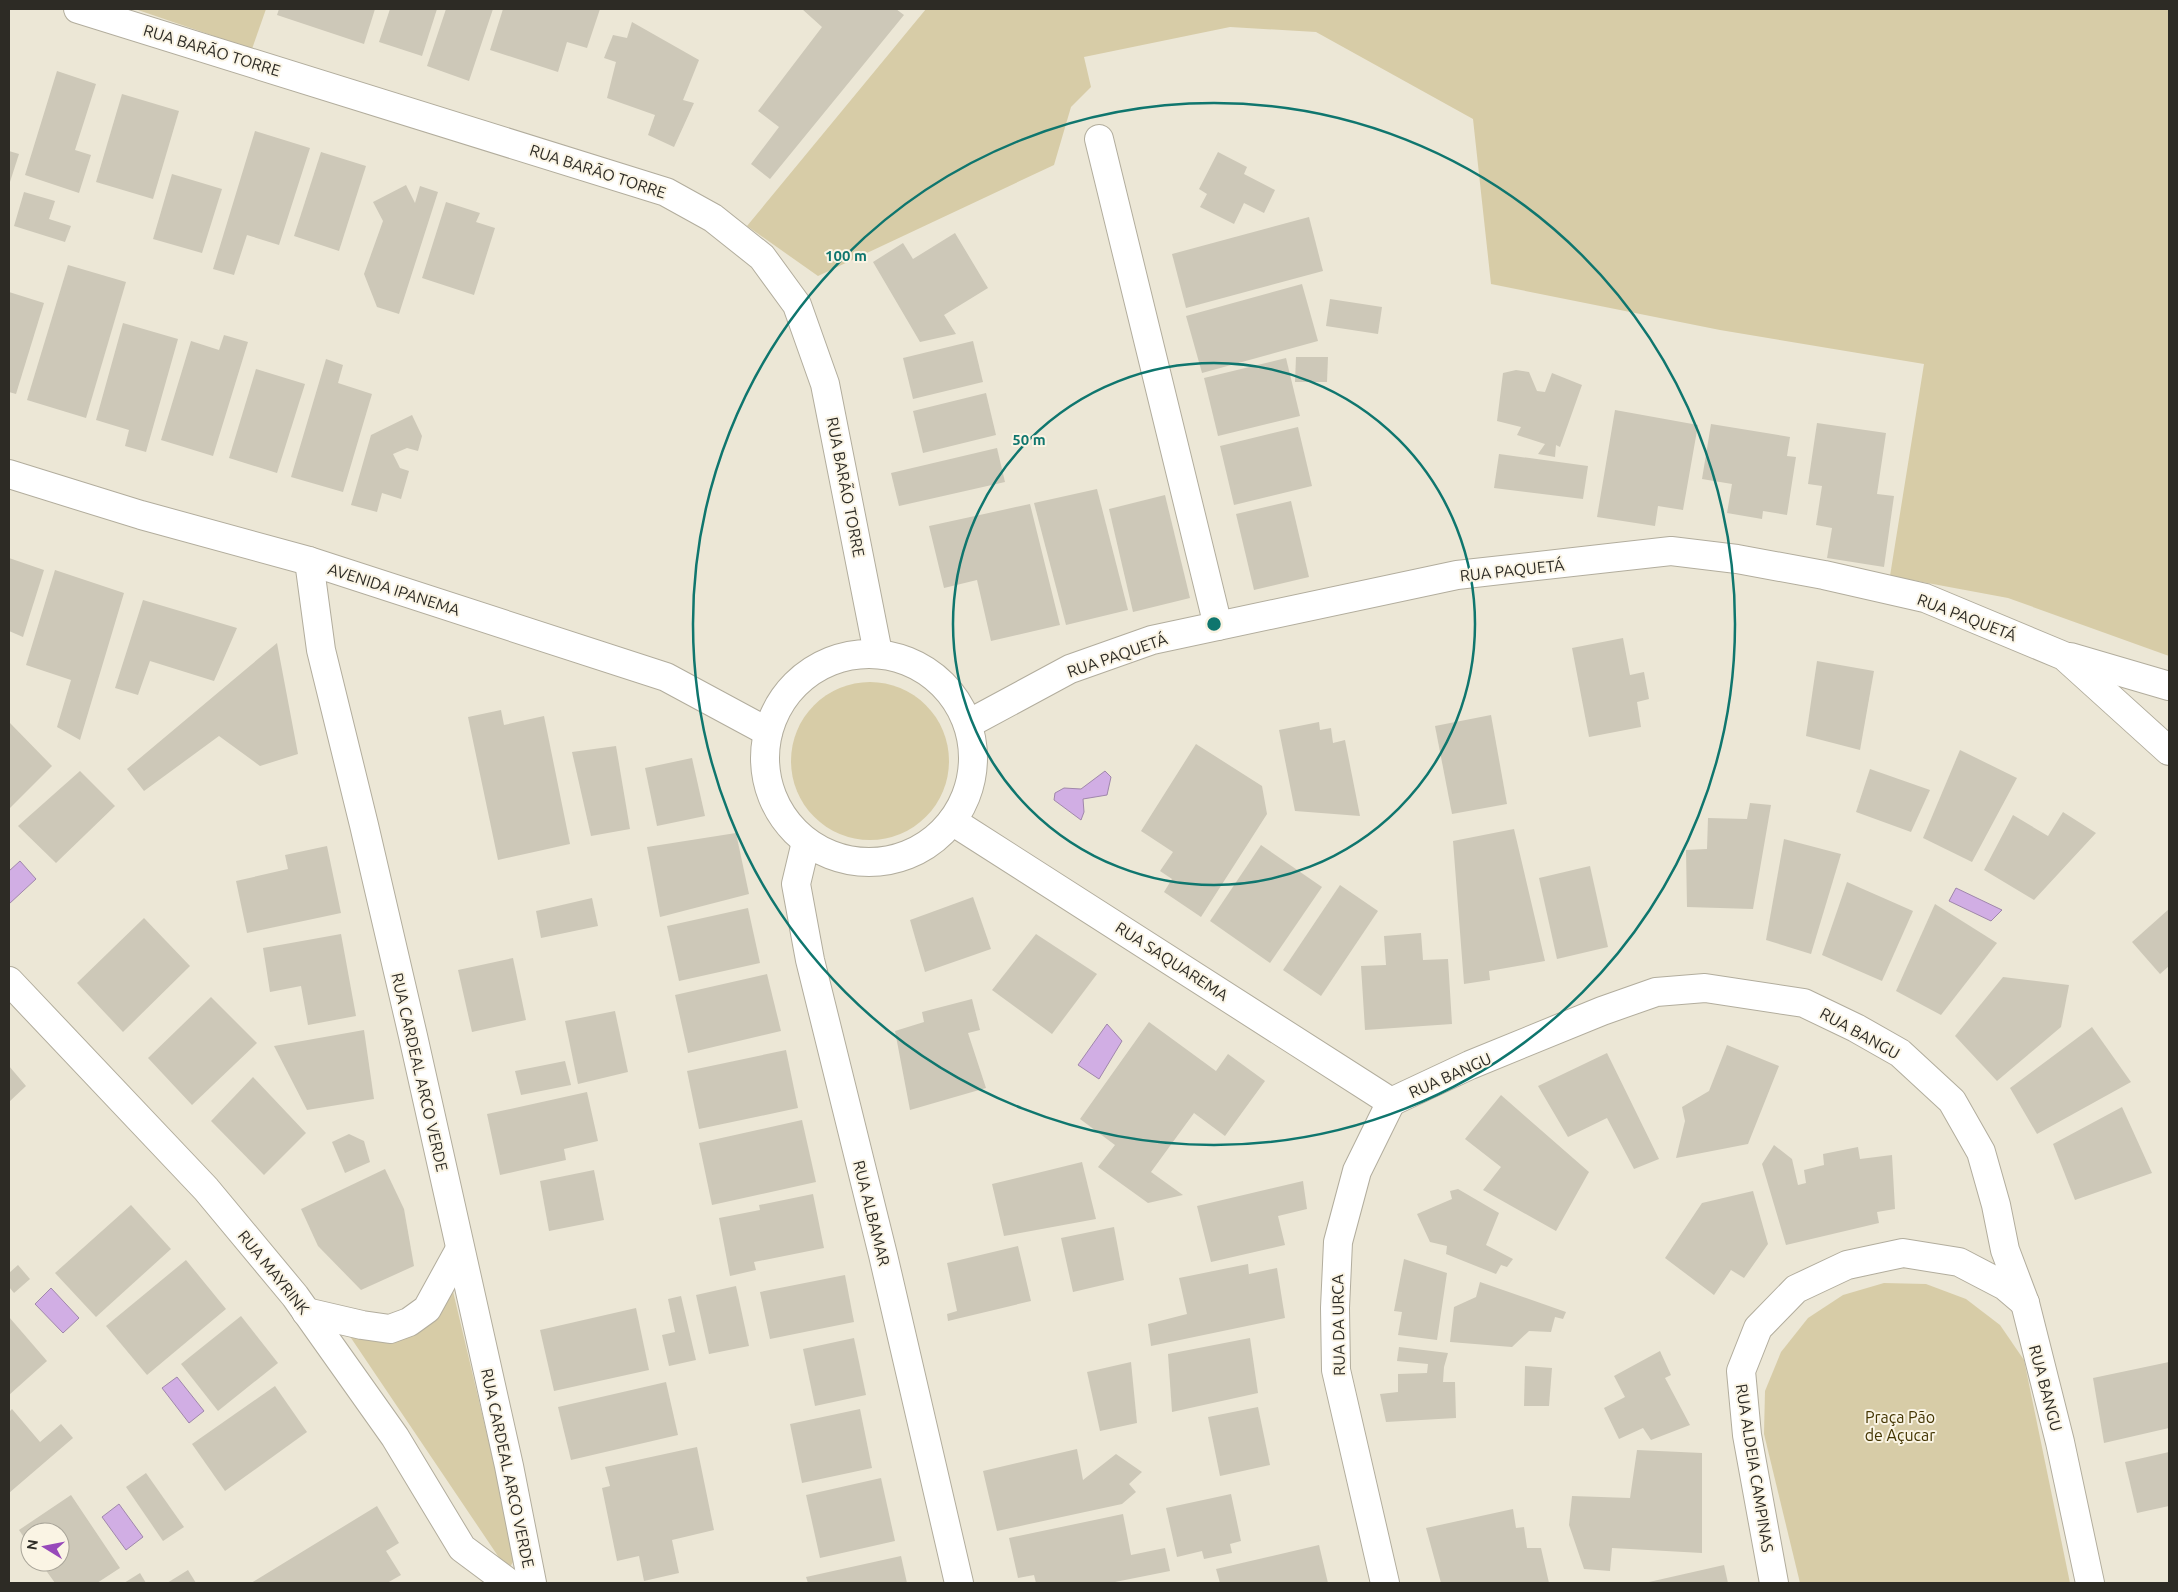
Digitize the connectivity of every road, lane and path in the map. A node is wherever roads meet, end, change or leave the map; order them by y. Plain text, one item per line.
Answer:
1 (78, 9) edge
2 (1099, 139) dead end
3 (9, 474) edge
4 (309, 561) junction
5 (1218, 626) junction
6 (878, 653) junction
7 (2064, 656) junction
8 (2169, 686) edge
9 (968, 724) junction
10 (768, 732) junction
11 (2169, 751) edge
12 (952, 821) junction
13 (806, 842) junction
14 (9, 981) edge
15 (1391, 1102) junction
16 (460, 1249) junction
17 (2025, 1303) junction
18 (306, 1312) junction
19 (509, 1583) edge
20 (532, 1583) edge
21 (959, 1583) edge
22 (1385, 1583) edge
23 (1774, 1583) edge
24 (2090, 1583) edge

1 - 6 street, RUA BARÃO TORRE
2 - 5 street
3 - 4 street, AVENIDA IPANEMA
4 - 10 street, AVENIDA IPANEMA
4 - 16 street, RUA CARDEAL ARCO VERDE
5 - 7 street, RUA PAQUETÁ
5 - 9 street, RUA PAQUETÁ
6 - 9 street
6 - 10 street
7 - 8 street, RUA PAQUETÁ
7 - 11 street, RUA PAQUETÁ
9 - 12 street
10 - 13 street
12 - 13 street
12 - 15 street, RUA SAQUAREMA
13 - 21 street, RUA ALBAMAR
14 - 18 street, RUA MAYRINK
15 - 17 street, RUA BANGU
15 - 22 street, RUA DA URCA
16 - 18 street
16 - 20 street, RUA CARDEAL ARCO VERDE
17 - 23 street, RUA ALDEIA CAMPINAS
17 - 24 street, RUA BANGU
18 - 19 street, RUA MAYRINK

